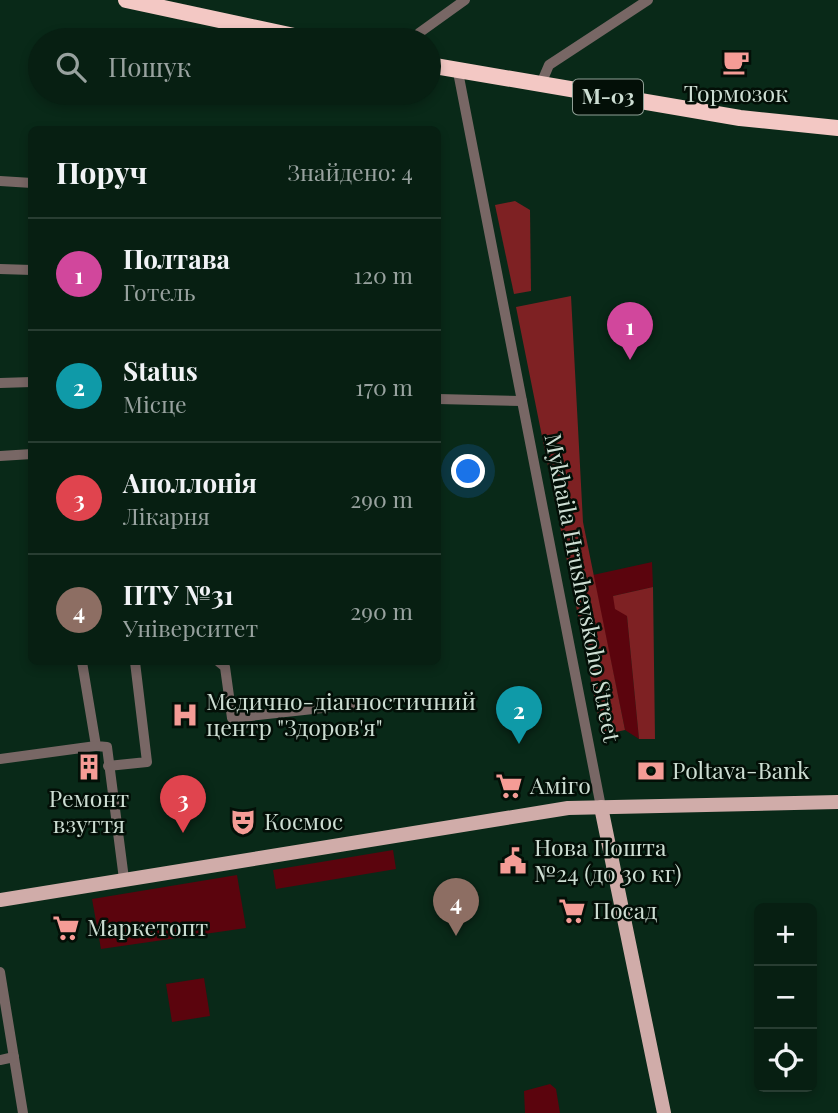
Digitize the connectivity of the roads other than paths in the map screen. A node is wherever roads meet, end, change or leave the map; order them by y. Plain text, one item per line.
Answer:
1 (126, 0) edge
2 (465, 0) edge
3 (648, 0) edge
4 (257, 28) edge
5 (426, 28) edge
6 (441, 68) edge
7 (458, 72) junction
8 (540, 86) junction
9 (838, 128) edge
10 (0, 181) edge
11 (28, 184) edge
12 (0, 269) edge
13 (28, 270) edge
14 (28, 382) edge
15 (0, 383) edge
16 (441, 399) edge
17 (522, 401) junction
18 (28, 454) edge
19 (0, 456) edge
20 (82, 665) edge
21 (135, 665) edge
22 (223, 665) edge
23 (368, 703) dead end
24 (96, 747) junction
25 (0, 759) edge
26 (108, 766) junction
27 (838, 802) edge
28 (601, 807) junction
29 (124, 879) junction
30 (0, 900) edge
31 (0, 972) edge
32 (14, 1057) junction
33 (0, 1060) edge
34 (23, 1113) edge
35 (664, 1113) edge

1 - 4 highway
2 - 5 street
3 - 8 street
6 - 7 highway, М-03
7 - 8 highway, М-03
7 - 17 street, Mykhaila Hrushevskoho Street
8 - 9 highway, М-03
10 - 11 street
12 - 13 street
14 - 15 street
16 - 17 street
17 - 28 street, Mykhaila Hrushevskoho Street
18 - 19 street
20 - 24 street
21 - 26 street
22 - 23 street
24 - 25 street
24 - 26 street
26 - 29 street
27 - 28 main road
28 - 29 main road
28 - 35 main road, Mykhaila Hrushevskoho Street
29 - 30 main road
31 - 32 street
32 - 33 street
32 - 34 street

